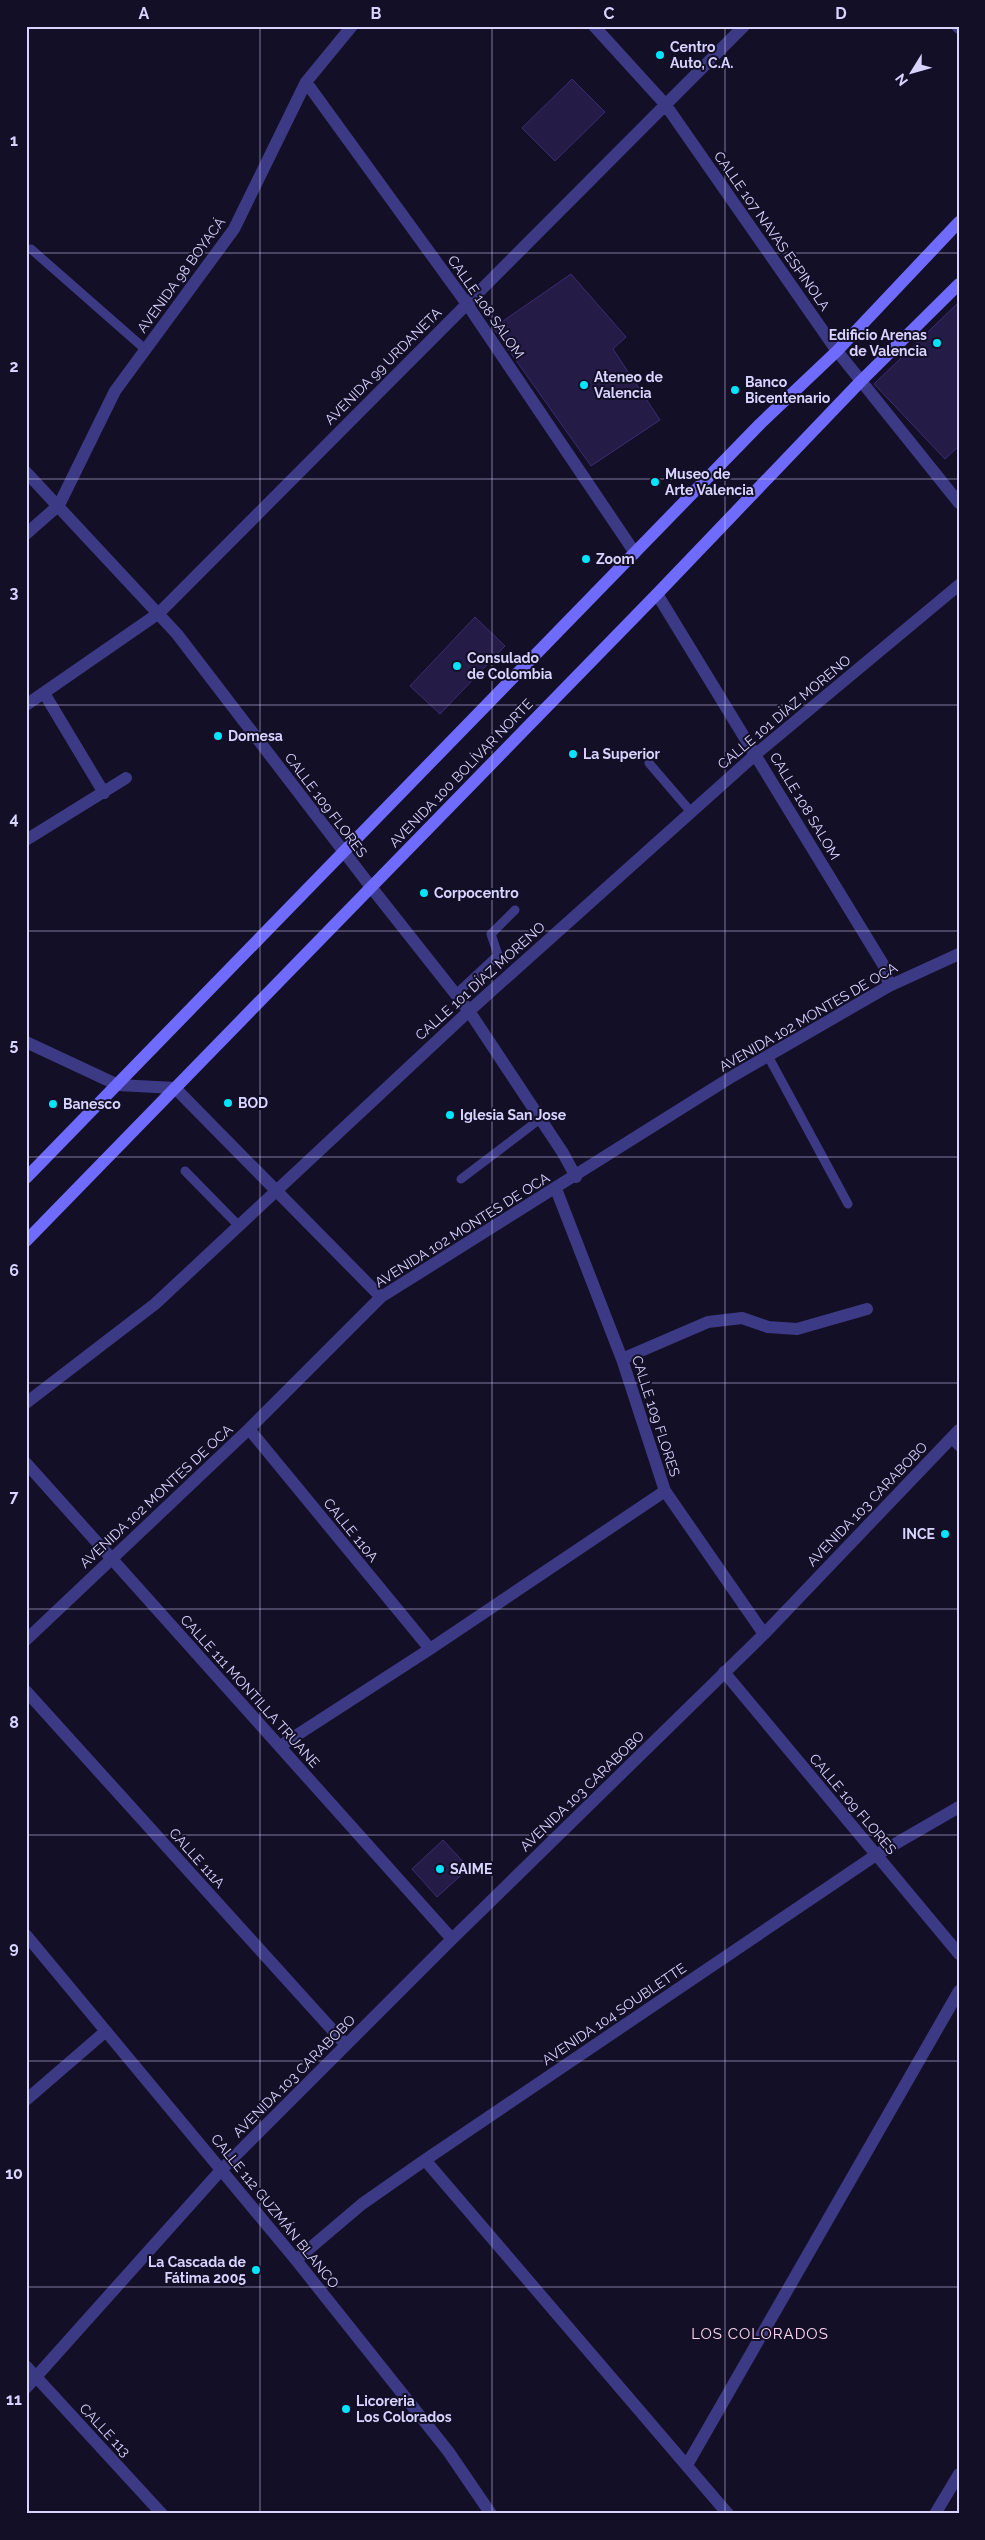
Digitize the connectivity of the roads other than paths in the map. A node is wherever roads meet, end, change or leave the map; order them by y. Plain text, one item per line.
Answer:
1 (352, 26) edge
2 (594, 26) edge
3 (744, 26) edge
4 (306, 82) junction
5 (665, 104) junction
6 (959, 222) edge
7 (31, 249) dead end
8 (959, 284) edge
9 (467, 304) junction
10 (146, 350) junction
11 (837, 351) junction
12 (861, 381) junction
13 (26, 472) edge
14 (959, 503) edge
15 (59, 505) junction
16 (26, 534) edge
17 (635, 553) junction
18 (959, 585) edge
19 (657, 594) junction
20 (159, 613) junction
21 (44, 693) junction
22 (26, 705) edge
23 (756, 754) junction
24 (649, 764) dead end
25 (126, 778) dead end
26 (104, 793) junction
27 (691, 812) junction
28 (26, 840) edge
29 (344, 851) junction
30 (371, 887) junction
31 (515, 910) dead end
32 (959, 954) edge
33 (889, 986) junction
34 (456, 994) junction
35 (469, 1010) junction
36 (26, 1042) edge
37 (768, 1056) junction
38 (118, 1085) junction
39 (174, 1088) junction
40 (540, 1119) junction
41 (185, 1171) dead end
42 (576, 1177) junction
43 (26, 1178) edge
44 (461, 1179) dead end
45 (276, 1189) junction
46 (556, 1189) junction
47 (848, 1204) dead end
48 (238, 1224) junction
49 (26, 1241) edge
50 (381, 1297) junction
51 (867, 1309) dead end
52 (622, 1359) junction
53 (26, 1403) edge
54 (249, 1429) junction
55 (956, 1439) edge
56 (26, 1463) edge
57 (665, 1491) junction
58 (112, 1559) junction
59 (764, 1634) junction
60 (26, 1640) edge
61 (430, 1649) junction
62 (724, 1672) junction
63 (26, 1691) edge
64 (280, 1746) junction
65 (959, 1807) edge
66 (876, 1855) junction
67 (26, 1935) edge
68 (452, 1939) junction
69 (959, 1954) edge
70 (959, 1991) edge
71 (106, 2031) junction
72 (346, 2045) junction
73 (26, 2100) edge
74 (425, 2160) junction
75 (222, 2169) junction
76 (296, 2260) junction
77 (26, 2366) edge
78 (36, 2377) junction
79 (26, 2388) edge
80 (687, 2465) junction
81 (959, 2474) edge
82 (162, 2514) edge
83 (492, 2514) edge
84 (728, 2514) edge
85 (935, 2514) edge

1 - 4 street, AVENIDA 98 BOYACÁ
2 - 5 street, CALLE 107 NAVAS ESPINOLA
3 - 5 street, AVENIDA 99 URDANETA
4 - 9 street, CALLE 108 SALOM
4 - 10 street, AVENIDA 98 BOYACÁ
5 - 9 street, AVENIDA 99 URDANETA
5 - 11 street, CALLE 107 NAVAS ESPINOLA
6 - 11 main road, AVENIDA 100 BOLÍVAR NORTE
7 - 10 lane
8 - 12 main road, AVENIDA 100 BOLÍVAR NORTE
9 - 17 street, CALLE 108 SALOM
9 - 20 street, AVENIDA 99 URDANETA
10 - 15 street, AVENIDA 98 BOYACÁ
11 - 12 street, CALLE 107 NAVAS ESPINOLA
11 - 17 main road, AVENIDA 100 BOLÍVAR NORTE
12 - 14 street, CALLE 107 NAVAS ESPINOLA
12 - 19 main road, AVENIDA 100 BOLÍVAR NORTE
13 - 15 street, CALLE 109 FLORES
15 - 16 street, AVENIDA 98 BOYACÁ
15 - 20 street, CALLE 109 FLORES
17 - 29 main road, AVENIDA 100 BOLÍVAR NORTE
18 - 23 street, CALLE 101 DÍAZ MORENO
19 - 23 street, CALLE 108 SALOM
19 - 30 main road, AVENIDA 100 BOLÍVAR NORTE
20 - 21 street, AVENIDA 99 URDANETA
20 - 29 street, CALLE 109 FLORES
21 - 22 street, AVENIDA 99 URDANETA
21 - 26 street
23 - 27 street, CALLE 101 DÍAZ MORENO
23 - 33 street, CALLE 108 SALOM
24 - 27 lane
25 - 26 street
26 - 28 street
27 - 35 street, CALLE 101 DÍAZ MORENO
29 - 30 street, CALLE 109 FLORES
29 - 38 main road, AVENIDA 100 BOLÍVAR NORTE
30 - 34 street, CALLE 109 FLORES
30 - 39 main road, AVENIDA 100 BOLÍVAR NORTE
31 - 34 lane
32 - 33 street, AVENIDA 102 MONTES DE OCA
33 - 37 street, AVENIDA 102 MONTES DE OCA
34 - 35 street, CALLE 109 FLORES
35 - 40 street, CALLE 109 FLORES
35 - 45 street, CALLE 101 DÍAZ MORENO
36 - 38 street
37 - 42 street, AVENIDA 102 MONTES DE OCA
37 - 47 lane
38 - 39 street
38 - 43 main road, AVENIDA 100 BOLÍVAR NORTE
39 - 45 street
39 - 49 main road, AVENIDA 100 BOLÍVAR NORTE
40 - 42 street, CALLE 109 FLORES
40 - 44 lane
41 - 48 lane
42 - 46 street, AVENIDA 102 MONTES DE OCA
45 - 48 street, CALLE 101 DÍAZ MORENO
45 - 50 street
46 - 50 street, AVENIDA 102 MONTES DE OCA
46 - 52 street, CALLE 109 FLORES
48 - 53 street, CALLE 101 DÍAZ MORENO
50 - 54 street, AVENIDA 102 MONTES DE OCA
51 - 52 street
52 - 57 street, CALLE 109 FLORES
54 - 58 street, AVENIDA 102 MONTES DE OCA
54 - 61 street, CALLE 110A
55 - 59 street, AVENIDA 103 CARABOBO
56 - 58 street, CALLE 111 MONTILLA TRUANE
57 - 59 street, CALLE 109 FLORES
57 - 61 street
58 - 60 street, AVENIDA 102 MONTES DE OCA
58 - 64 street, CALLE 111 MONTILLA TRUANE
59 - 62 street, AVENIDA 103 CARABOBO
61 - 64 street
62 - 66 street, CALLE 109 FLORES
62 - 68 street, AVENIDA 103 CARABOBO
63 - 72 street, CALLE 111A
64 - 68 street, CALLE 111 MONTILLA TRUANE
65 - 66 street, AVENIDA 104 SOUBLETTE
66 - 69 street, CALLE 109 FLORES
66 - 74 street, AVENIDA 104 SOUBLETTE
67 - 71 street, CALLE 112 GUZMÁN BLANCO
68 - 72 street, AVENIDA 103 CARABOBO
70 - 80 street
71 - 73 street
71 - 75 street, CALLE 112 GUZMÁN BLANCO
72 - 75 street, AVENIDA 103 CARABOBO
74 - 76 street, AVENIDA 104 SOUBLETTE
74 - 80 street
75 - 76 street, CALLE 112 GUZMÁN BLANCO
75 - 78 street, AVENIDA 103 CARABOBO
76 - 83 street, CALLE 112 GUZMÁN BLANCO
77 - 78 street, CALLE 113
78 - 79 street, AVENIDA 103 CARABOBO
78 - 82 street, CALLE 113
80 - 84 street
81 - 85 street

